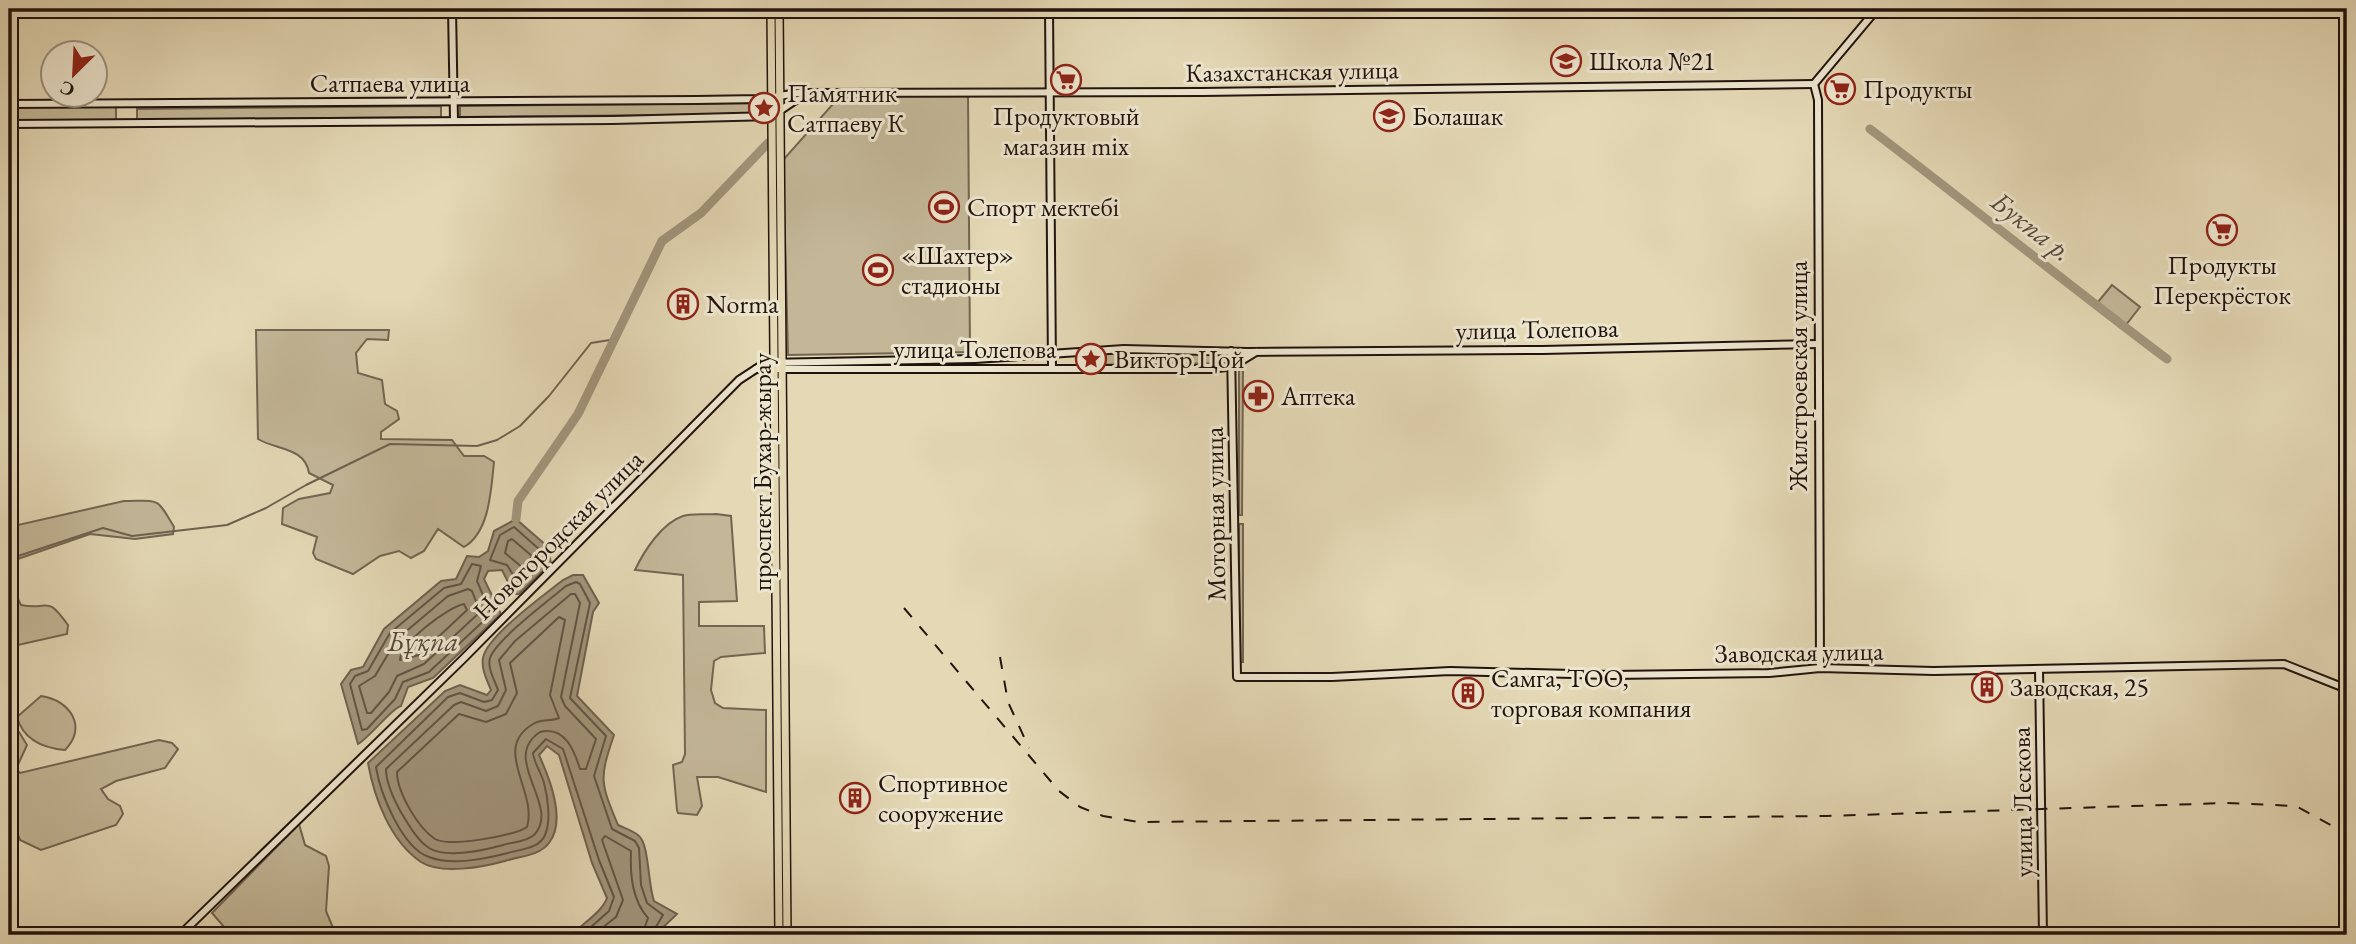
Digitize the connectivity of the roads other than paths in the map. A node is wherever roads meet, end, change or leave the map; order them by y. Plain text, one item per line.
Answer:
1 (452, 9) edge
2 (771, 9) edge
3 (779, 9) edge
4 (1049, 9) edge
5 (1877, 9) edge
6 (1814, 84) junction
7 (1051, 91) junction
8 (818, 93) junction
9 (776, 94) junction
10 (453, 102) junction
11 (9, 104) edge
12 (776, 114) junction
13 (454, 120) junction
14 (9, 124) edge
15 (1818, 344) junction
16 (1231, 351) junction
17 (1256, 352) junction
18 (1052, 354) junction
19 (778, 365) junction
20 (1233, 366) junction
21 (1052, 368) junction
22 (780, 582) junction
23 (1820, 668) junction
24 (2039, 669) junction
25 (1237, 677) joint
26 (2347, 689) edge
27 (180, 935) edge
28 (779, 935) edge
29 (787, 935) edge
30 (2043, 935) edge

1 - 10 street
2 - 9 main road, проспект Бухар-жырау
3 - 9 main road, проспект Бухар-жырау
4 - 7 street
5 - 6 street
6 - 7 street, Казахстанская улица
6 - 15 street, Жилстроевская улица
7 - 8 street, Казахстанская улица
7 - 18 street
8 - 9 street, Казахстанская улица
8 - 12 street
9 - 10 street, Сатпаева улица
9 - 12 main road, проспект Бухар-жырау
10 - 11 street, Сатпаева улица
10 - 13 street
12 - 13 street, Сатпаева улица
12 - 19 main road, проспект Бухар-жырау
13 - 14 street, Сатпаева улица
15 - 17 street, улица Толепова
15 - 23 street, Жилстроевская улица
16 - 17 street, улица Толепова
16 - 18 street, улица Толепова
16 - 20 street, Моторная улица
17 - 20 street, улица Толепова
18 - 19 street, улица Толепова
18 - 21 street
19 - 21 street, улица Толепова
19 - 22 main road, проспект Бухар-жырау
19 - 27 street, Новогородская улица
20 - 21 street, улица Толепова
20 - 25 street, Моторная улица
22 - 28 main road, проспект Бухар-жырау
22 - 29 main road, проспект Бухар-жырау
23 - 24 street, Заводская улица
23 - 25 street, Заводская улица
24 - 26 street, Заводская улица
24 - 30 street, улица Лескова

